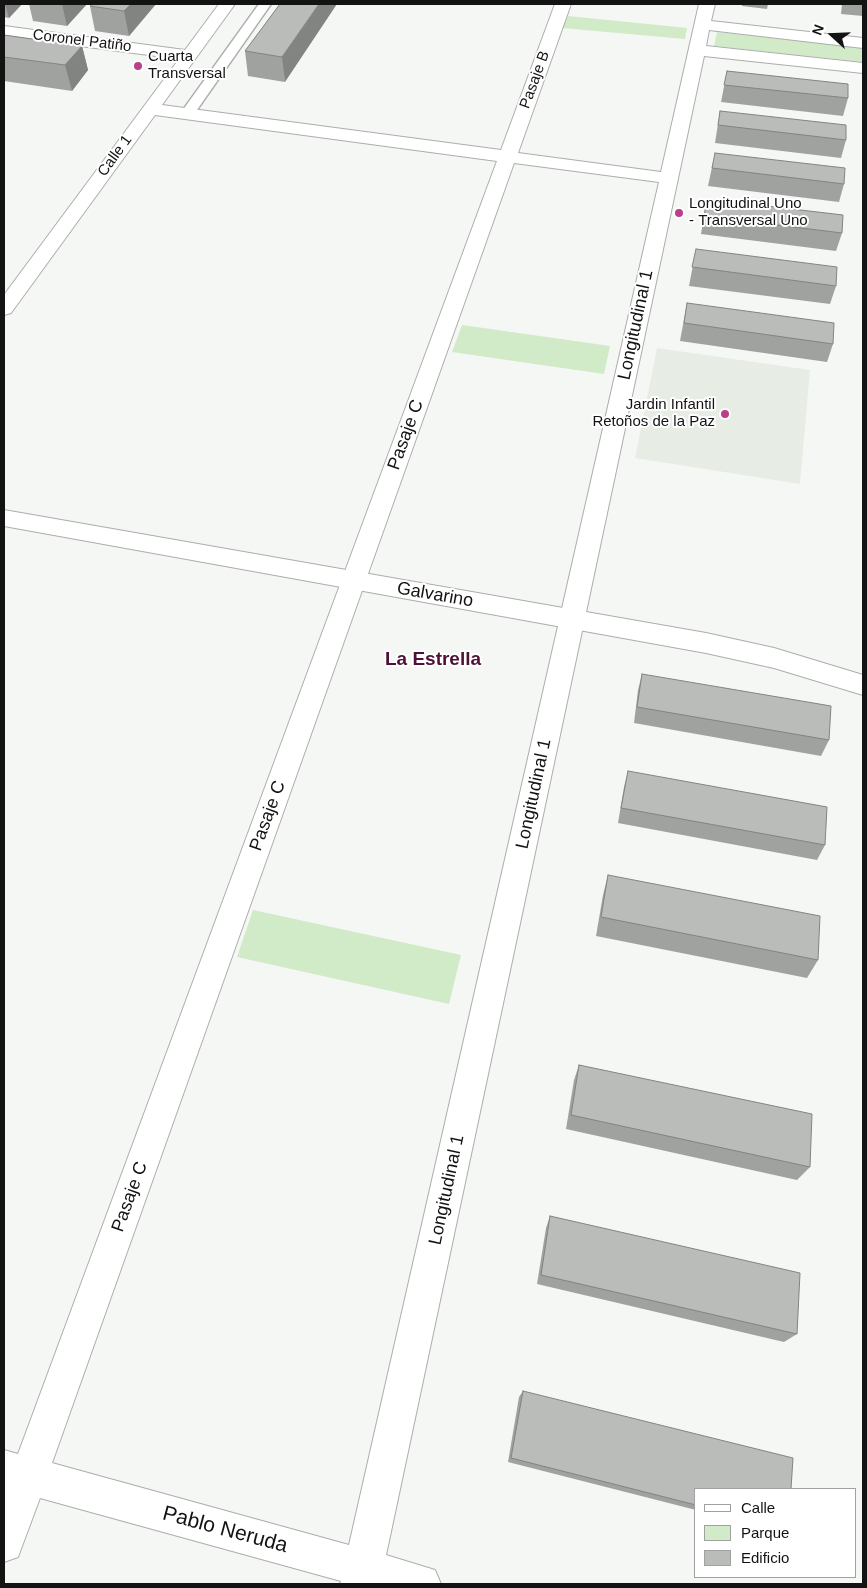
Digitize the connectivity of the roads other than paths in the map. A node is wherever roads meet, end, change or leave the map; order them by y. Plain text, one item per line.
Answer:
1 (227, 4) edge
2 (265, 4) edge
3 (563, 4) edge
4 (702, 26) edge
5 (4, 31) edge
6 (863, 43) edge
7 (189, 55) junction
8 (863, 68) edge
9 (150, 109) junction
10 (187, 114) junction
11 (507, 157) junction
12 (669, 178) junction
13 (4, 309) edge
14 (4, 518) edge
15 (353, 581) junction
16 (572, 619) junction
17 (863, 685) edge
18 (16, 1472) edge
19 (4, 1543) edge
20 (362, 1576) edge
21 (421, 1584) edge

1 - 7 street, Calle 1
2 - 10 lane
3 - 11 street, Pasaje B
4 - 6 street
4 - 8 street
4 - 12 street, Longitudinal 1
5 - 7 street, Coronel Patiño
7 - 9 street, Calle 1
9 - 10 street
9 - 13 street, Calle 1
10 - 11 street
11 - 12 street
11 - 15 street, Pasaje C
12 - 16 street, Longitudinal 1
14 - 15 street, Galvarino
15 - 16 street, Galvarino
15 - 18 street, Pasaje C
16 - 17 street, Galvarino
16 - 20 street, Longitudinal 1
18 - 19 street, Pasaje C
18 - 20 street, Pablo Neruda
20 - 21 street, Pablo Neruda

